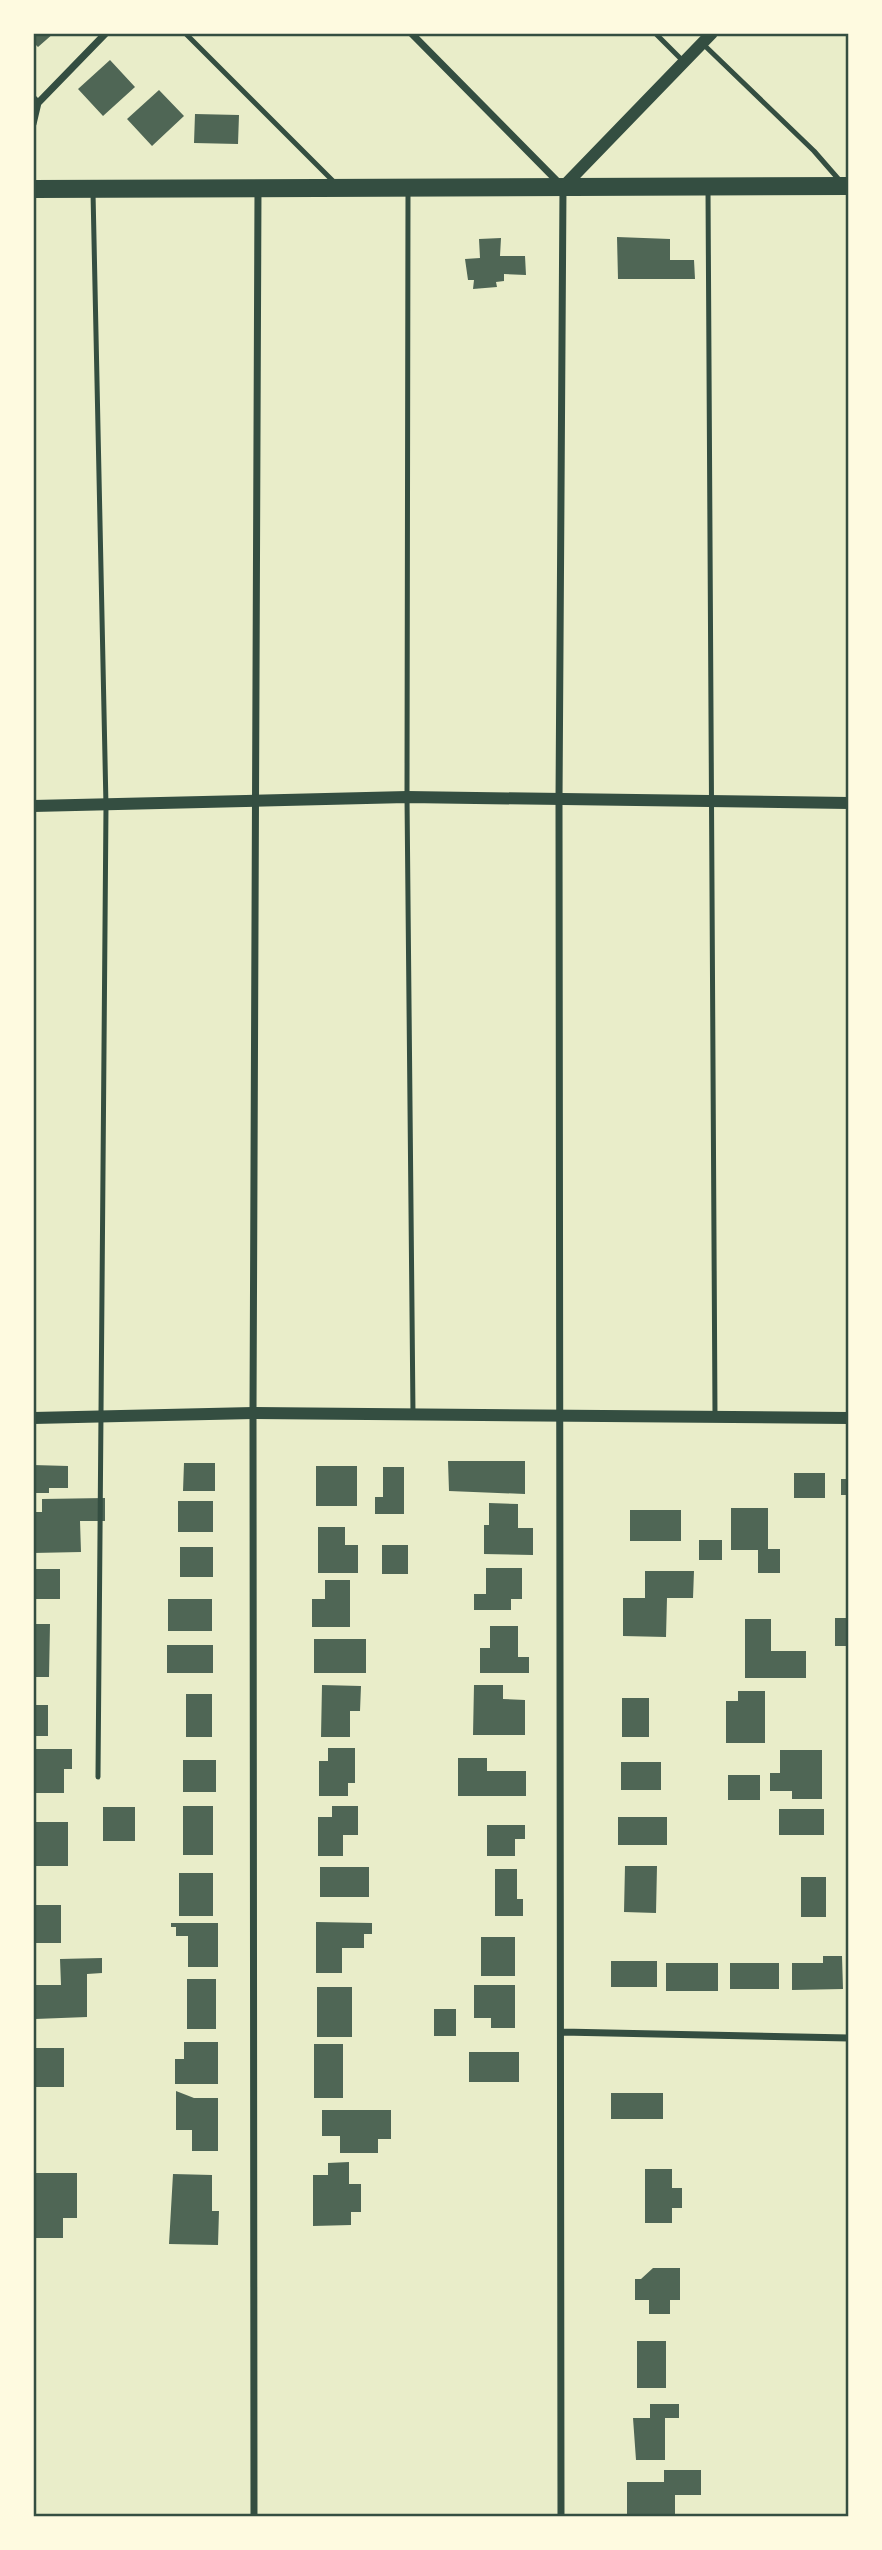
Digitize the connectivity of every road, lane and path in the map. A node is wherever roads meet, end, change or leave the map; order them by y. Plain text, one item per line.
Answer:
1 (106, 33) edge
2 (185, 33) edge
3 (411, 33) edge
4 (655, 33) edge
5 (712, 33) edge
6 (702, 43) junction
7 (684, 62) junction
8 (36, 101) edge
9 (33, 124) edge
10 (708, 186) junction
11 (846, 186) edge
12 (563, 187) junction
13 (258, 188) junction
14 (340, 188) junction
15 (408, 188) junction
16 (33, 189) edge
17 (93, 189) junction
18 (407, 797) junction
19 (559, 800) junction
20 (712, 801) junction
21 (255, 802) junction
22 (849, 803) edge
23 (33, 806) edge
24 (106, 806) junction
25 (253, 1413) junction
26 (413, 1414) junction
27 (103, 1416) junction
28 (33, 1418) edge
29 (561, 1418) junction
30 (715, 1418) junction
31 (849, 1418) edge
32 (98, 1777) dead end
33 (562, 2032) junction
34 (849, 2038) edge
35 (254, 2517) edge
36 (561, 2517) edge

1 - 8 street
2 - 14 lane
3 - 12 street
4 - 7 lane
5 - 6 street
6 - 7 street
6 - 11 lane
7 - 12 street
8 - 9 street
10 - 11 main road
10 - 12 main road
10 - 20 lane
12 - 15 main road
12 - 19 street
13 - 14 main road
13 - 17 main road
13 - 21 street
14 - 15 main road
15 - 18 lane
16 - 17 main road
17 - 24 lane
18 - 19 street
18 - 21 street
18 - 26 lane
19 - 20 street
19 - 29 street
20 - 22 street
20 - 30 lane
21 - 24 street
21 - 25 street
23 - 24 street
24 - 27 lane
25 - 26 street
25 - 27 street
25 - 35 street
26 - 29 street
27 - 28 street
27 - 32 lane
29 - 30 street
29 - 33 street
30 - 31 street
33 - 34 street
33 - 36 street

